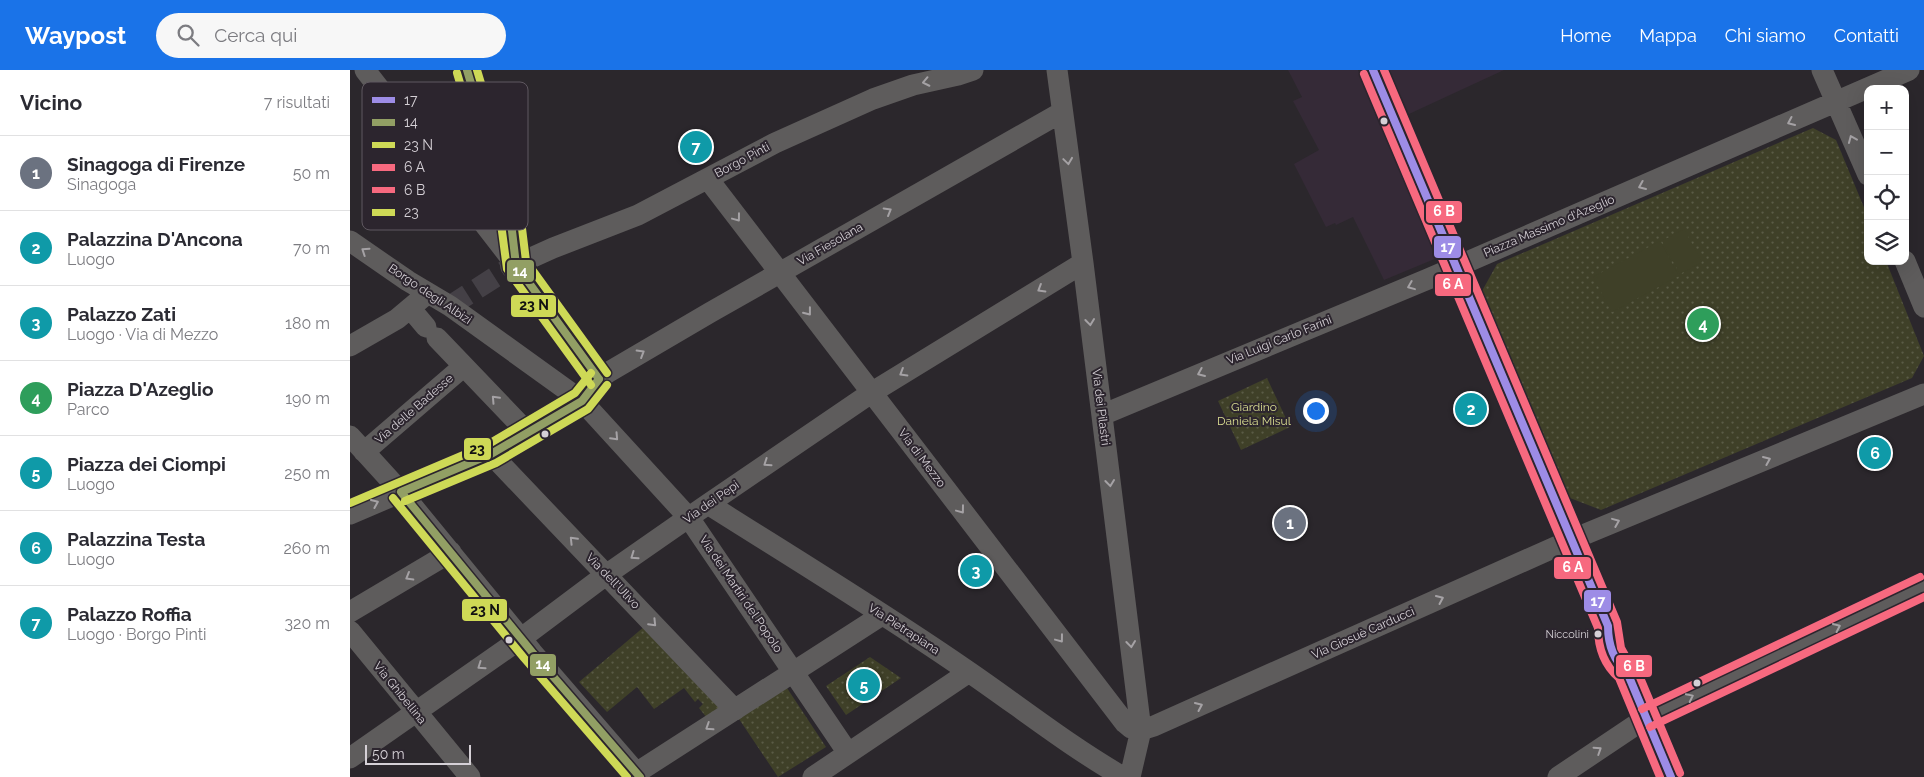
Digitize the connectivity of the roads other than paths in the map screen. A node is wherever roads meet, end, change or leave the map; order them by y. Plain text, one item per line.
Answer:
1 (366, 70) edge
2 (467, 70) edge
3 (1057, 70) edge
4 (1373, 70) edge
5 (1822, 70) edge
6 (1909, 70) edge
7 (962, 72) edge
8 (375, 82) edge
9 (471, 82) edge
10 (1836, 102) junction
11 (1062, 112) junction
12 (1864, 166) edge
13 (708, 179) junction
14 (487, 230) edge
15 (511, 230) edge
16 (350, 240) edge
17 (1083, 263) junction
18 (1907, 265) edge
19 (514, 266) junction
20 (1456, 266) junction
21 (778, 273) junction
22 (428, 292) junction
23 (1924, 307) edge
24 (410, 308) junction
25 (350, 346) edge
26 (464, 366) junction
27 (599, 379) junction
28 (871, 393) junction
29 (1924, 394) edge
30 (582, 401) junction
31 (1102, 415) junction
32 (527, 432) junction
33 (350, 436) edge
34 (364, 452) junction
35 (491, 454) junction
36 (401, 492) junction
37 (708, 504) junction
38 (350, 514) edge
39 (689, 518) junction
40 (1571, 540) junction
41 (451, 552) junction
42 (607, 575) junction
43 (1924, 586) edge
44 (350, 612) edge
45 (882, 615) junction
46 (350, 631) edge
47 (521, 638) junction
48 (793, 671) junction
49 (963, 676) junction
50 (735, 710) junction
51 (416, 712) junction
52 (1646, 718) junction
53 (1148, 728) junction
54 (848, 753) junction
55 (350, 758) edge
56 (350, 768) edge
57 (635, 776) edge
58 (356, 777) edge
59 (470, 777) edge
60 (813, 777) edge
61 (1123, 777) edge
62 (1130, 777) edge
63 (1558, 777) edge
64 (1671, 777) edge

1 - 8 street
2 - 9 street
3 - 11 street, Via dei Pilastri
4 - 20 street
5 - 10 street
6 - 10 street, Piazza Massimo d'Azeglio
7 -> 13 street, Borgo Pinti
12 -> 10 street
10 -> 20 street, Piazza Massimo d'Azeglio
11 -> 17 street, Via dei Pilastri
21 -> 11 street, Via Fiesolana
13 - 19 street, Borgo Pinti
13 -> 21 street, Via di Mezzo
14 - 19 street
15 - 19 street
22 -> 16 street, Borgo degli Albizi
17 -> 28 street, Via dei Pepi
17 -> 31 street, Via dei Pilastri
18 - 23 street
19 - 27 street
20 -> 31 street, Via Luigi Carlo Farini
20 - 40 street
27 -> 21 street, Via Fiesolana
21 -> 28 street, Via di Mezzo
22 - 24 street
22 - 30 street, Borgo degli Albizi
24 - 25 street
24 - 26 street
32 -> 26 street
26 - 34 street, Via delle Badesse
27 - 30 street
28 -> 37 street, Via dei Pepi
28 -> 53 street, Via di Mezzo
40 -> 29 street
30 - 32 street
30 -> 39 street
31 -> 53 street, Via dei Pilastri
32 - 35 street
33 - 34 street
34 - 36 street
35 - 36 street
42 -> 35 street, Via dell'Ulivo
38 -> 36 street
36 - 41 street
37 - 39 street, Via dei Pepi
37 - 45 street, Via Pietrapiana
39 -> 42 street, Via dei Pepi
39 - 48 street, Via dei Martiri del Popolo
40 - 52 street
53 -> 40 street, Via Giosuè Carducci
41 -> 44 street
41 - 47 street
42 - 47 street, Via dei Pepi
42 -> 50 street, Via dell'Ulivo
52 -> 43 street
45 - 48 street
45 - 49 street, Via Pietrapiana
46 - 51 street, Via Ghibellina
47 -> 51 street, Via dei Pepi
47 - 57 street
48 - 50 street
48 - 54 street, Via dei Martiri del Popolo
49 - 54 street
49 - 61 street, Via Pietrapiana
50 -> 57 street
51 - 55 street, Via dei Pepi
51 - 59 street, Via Ghibellina
63 -> 52 street
52 - 64 street
53 - 62 street
54 - 60 street
56 - 58 street

